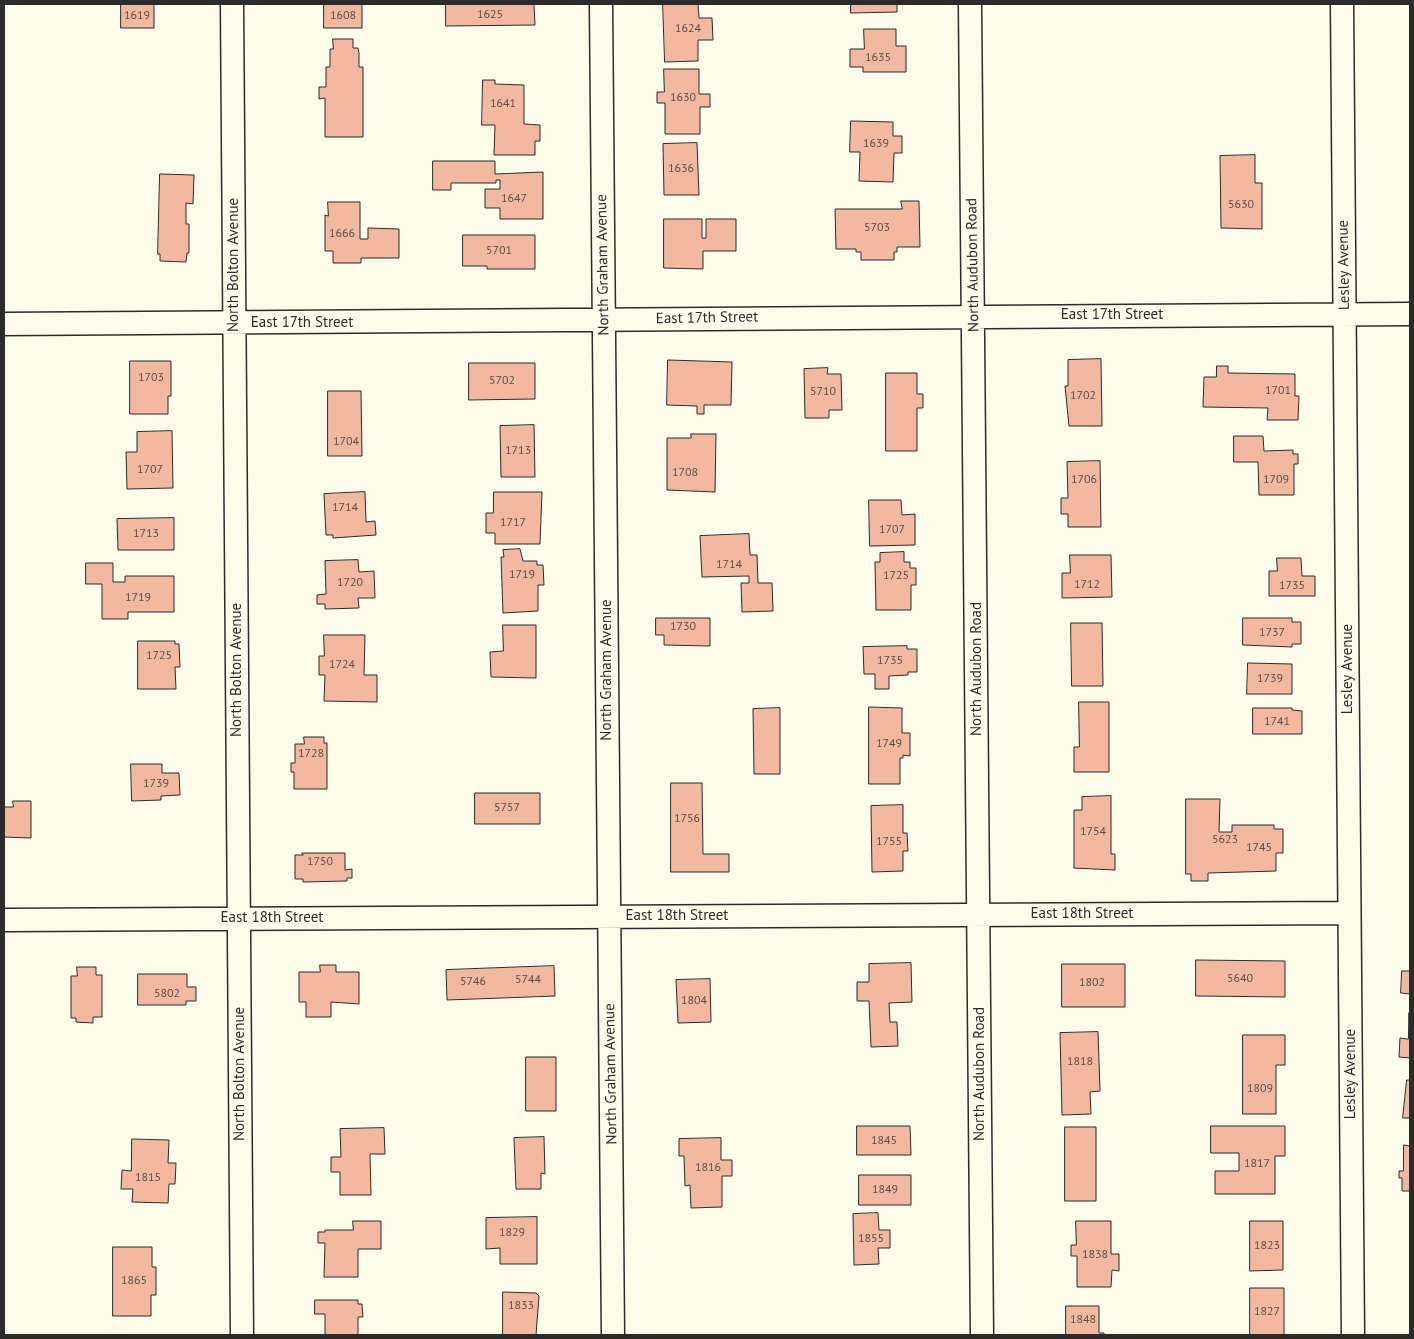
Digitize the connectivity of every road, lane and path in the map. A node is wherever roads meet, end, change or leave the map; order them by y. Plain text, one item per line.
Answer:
1 (232, 4) edge
2 (601, 4) edge
3 (970, 4) edge
4 (1342, 4) edge
5 (1345, 314) junction
6 (1410, 314) edge
7 (974, 316) junction
8 (604, 321) junction
9 (234, 323) junction
10 (4, 324) edge
11 (1350, 913) junction
12 (978, 914) junction
13 (609, 916) junction
14 (238, 918) junction
15 (4, 920) edge
16 (242, 1335) edge
17 (613, 1335) edge
18 (982, 1335) edge
19 (1353, 1335) edge

1 - 9 street, North Bolton Avenue
2 - 8 street, North Graham Avenue
3 - 7 street, North Audubon Road
4 - 5 street, Lesley Avenue
5 - 6 street, East 17th Street
5 - 7 street, East 17th Street
5 - 11 street, Lesley Avenue
7 - 8 street, East 17th Street
7 - 12 street, North Audubon Road
8 - 9 street, East 17th Street
8 - 13 street, North Graham Avenue
9 - 10 street, East 17th Street
9 - 14 street, North Bolton Avenue
11 - 12 street, East 18th Street
11 - 19 street, Lesley Avenue
12 - 13 street, East 18th Street
12 - 18 street, North Audubon Road
13 - 14 street, East 18th Street
13 - 17 street, North Graham Avenue
14 - 15 street, East 18th Street
14 - 16 street, North Bolton Avenue

